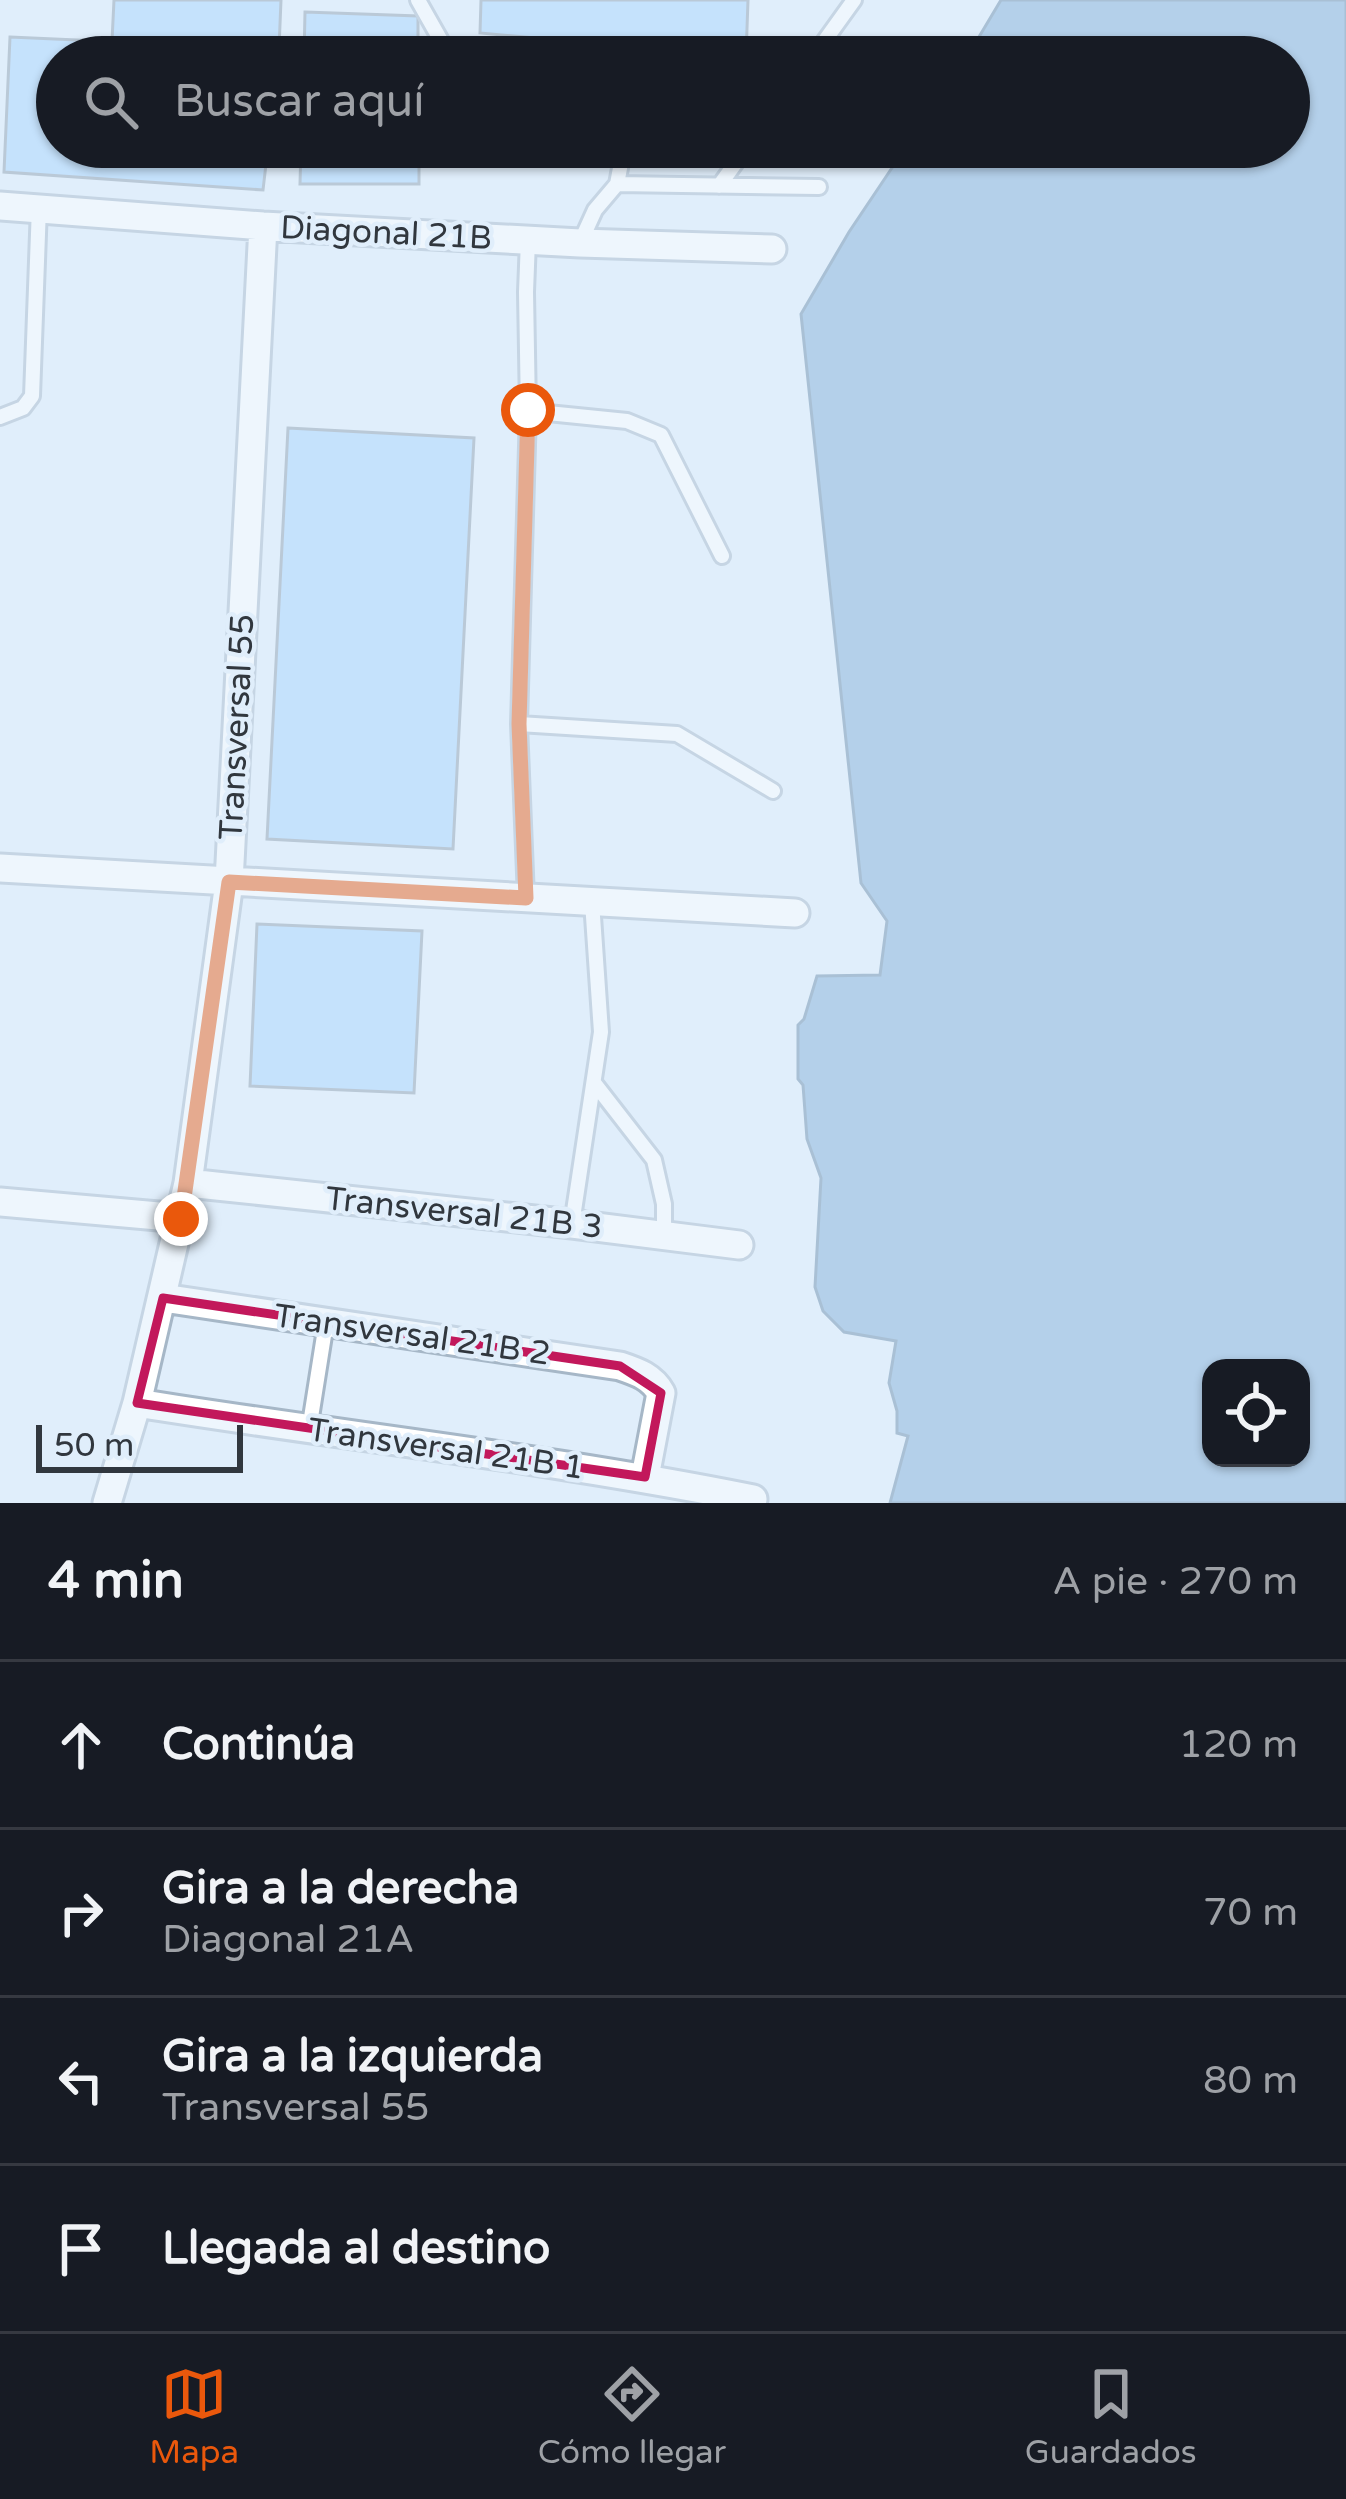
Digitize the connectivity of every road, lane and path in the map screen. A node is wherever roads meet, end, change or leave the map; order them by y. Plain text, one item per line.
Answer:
1 (418, 0) edge
2 (854, 0) edge
3 (438, 36) edge
4 (828, 36) edge
5 (620, 168) edge
6 (732, 168) edge
7 (617, 184) junction
8 (719, 186) junction
9 (819, 187) dead end
10 (0, 206) edge
11 (39, 207) junction
12 (263, 226) junction
13 (528, 240) junction
14 (580, 243) junction
15 (772, 249) dead end
16 (528, 410) junction
17 (0, 417) edge
18 (722, 556) dead end
19 (519, 724) junction
20 (773, 791) dead end
21 (0, 868) edge
22 (229, 882) junction
23 (526, 898) junction
24 (592, 902) junction
25 (795, 913) dead end
26 (595, 1084) junction
27 (188, 1184) junction
28 (0, 1202) edge
29 (181, 1219) junction
30 (572, 1223) junction
31 (664, 1235) junction
32 (739, 1245) dead end
33 (163, 1298) junction
34 (326, 1323) junction
35 (137, 1402) junction
36 (309, 1430) junction
37 (645, 1477) junction
38 (753, 1499) dead end
39 (107, 1503) edge

1 - 3 lane
2 - 4 lane
5 - 7 lane
6 - 8 lane
7 - 8 lane
7 - 14 lane
8 - 9 lane
10 - 11 street, Diagonal 21B
11 - 12 street, Diagonal 21B
11 - 17 lane
12 - 13 street, Diagonal 21B
12 - 22 street, Transversal 55
13 - 14 street, Diagonal 21B
13 - 16 lane
14 - 15 street, Diagonal 21B
16 - 18 lane
16 - 19 lane
19 - 20 lane
19 - 23 lane
21 - 22 street
22 - 23 street
22 - 27 street, Transversal 55
23 - 24 street
24 - 25 street
24 - 26 lane
26 - 30 lane
26 - 31 lane
27 - 29 street, Transversal 55
27 - 30 street, Transversal 21B 3
28 - 29 street
29 - 33 street, Transversal 55
30 - 31 street, Transversal 21B 3
31 - 32 street, Transversal 21B 3
33 - 34 street, Transversal 21B 2
33 - 35 street, Transversal 55
34 - 36 lane
34 - 37 street, Transversal 21B 2
35 - 36 street, Transversal 21B 1
35 - 39 street, Transversal 55
36 - 37 street, Transversal 21B 1
37 - 38 street, Transversal 21B 1

